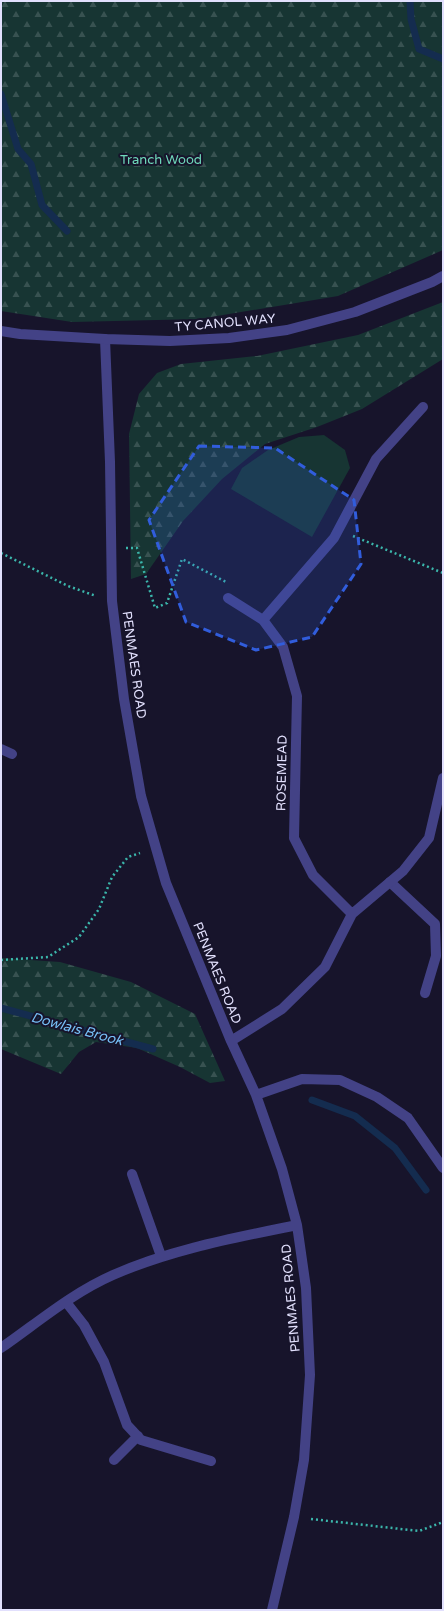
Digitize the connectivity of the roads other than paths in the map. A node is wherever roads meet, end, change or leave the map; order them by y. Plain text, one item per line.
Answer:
1 (443, 276) edge
2 (1, 331) edge
3 (105, 339) junction
4 (423, 407) dead end
5 (228, 598) dead end
6 (263, 620) junction
7 (1, 748) edge
8 (12, 754) dead end
9 (443, 778) edge
10 (390, 882) junction
11 (352, 914) junction
12 (425, 993) dead end
13 (231, 1041) junction
14 (256, 1095) junction
15 (443, 1168) edge
16 (132, 1174) dead end
17 (297, 1225) junction
18 (161, 1256) junction
19 (66, 1302) junction
20 (1, 1348) edge
21 (138, 1436) junction
22 (114, 1460) dead end
23 (211, 1461) dead end
24 (272, 1610) edge

1 - 3 street, TY CANOL WAY
2 - 3 street, TY CANOL WAY
3 - 13 street, PENMAES ROAD
4 - 6 street
5 - 6 street, ROSEMEAD
6 - 11 street, ROSEMEAD
7 - 8 street
9 - 10 street
10 - 11 street
10 - 12 street
11 - 13 street
13 - 14 street, PENMAES ROAD
14 - 15 street
14 - 17 street, PENMAES ROAD
16 - 18 street
17 - 18 street
17 - 24 street, PENMAES ROAD
18 - 19 street
19 - 20 street
19 - 21 street
21 - 22 street
21 - 23 street

